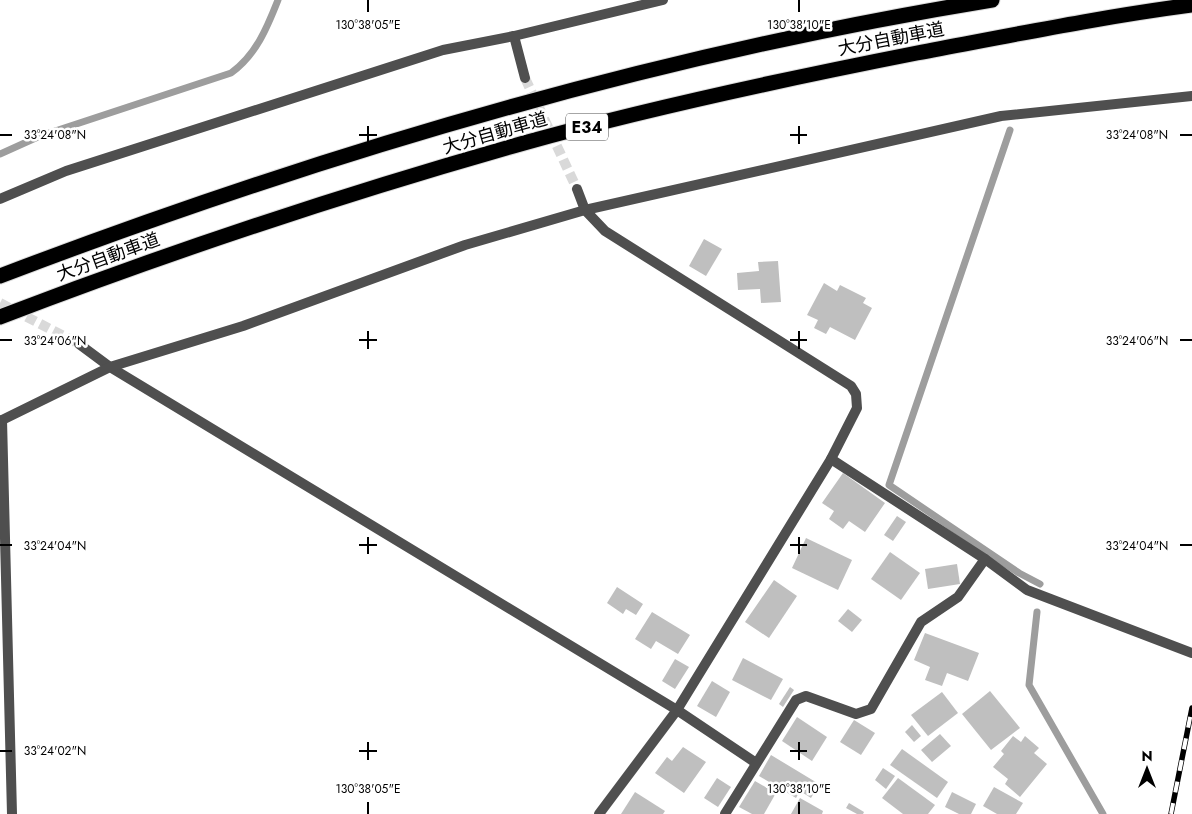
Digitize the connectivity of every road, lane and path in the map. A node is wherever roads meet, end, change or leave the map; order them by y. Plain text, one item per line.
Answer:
1 (663, 0) edge
2 (992, 0) edge
3 (1192, 5) edge
4 (514, 36) junction
5 (525, 78) tunnel mouth
6 (1192, 96) edge
7 (577, 189) tunnel mouth
8 (0, 199) edge
9 (585, 210) junction
10 (0, 276) edge
11 (0, 317) edge
12 (79, 344) tunnel mouth
13 (110, 367) junction
14 (1, 420) edge
15 (831, 459) junction
16 (985, 559) junction
17 (1192, 653) edge
18 (677, 710) junction
19 (756, 763) junction
20 (12, 814) edge
21 (599, 814) edge
22 (725, 814) edge

1 - 4 street
2 - 10 highway, 大分自動車道 / E34
3 - 11 highway, 大分自動車道 / E34
4 - 5 street
4 - 8 street
6 - 9 street
7 - 9 street
9 - 13 street
9 - 15 street
12 - 13 street
13 - 14 street
13 - 18 street
14 - 20 street
15 - 16 street
15 - 18 street
16 - 17 street
16 - 19 street
18 - 19 street
18 - 21 street
19 - 22 street

